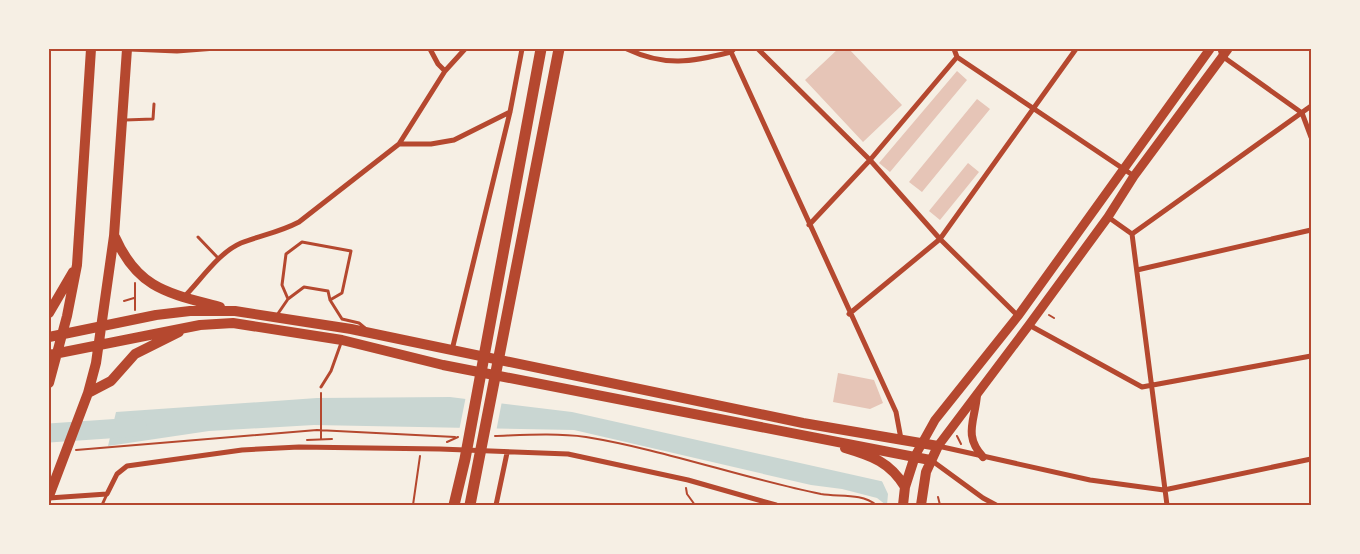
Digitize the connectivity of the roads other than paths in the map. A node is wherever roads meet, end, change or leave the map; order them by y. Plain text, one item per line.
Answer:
1 (91, 49) edge
2 (127, 49) edge
3 (216, 49) edge
4 (430, 49) edge
5 (465, 49) edge
6 (522, 49) edge
7 (541, 49) edge
8 (558, 49) edge
9 (627, 49) edge
10 (758, 49) edge
11 (954, 49) edge
12 (1076, 49) edge
13 (1210, 49) edge
14 (732, 51) edge
15 (1223, 51) edge
16 (957, 57) junction
17 (445, 71) junction
18 (154, 104) dead end
19 (1311, 106) edge
20 (1033, 108) junction
21 (510, 112) junction
22 (1302, 113) junction
23 (122, 120) junction
24 (1311, 137) edge
25 (399, 144) junction
26 (870, 160) junction
27 (1123, 169) junction
28 (1134, 176) junction
29 (1108, 217) junction
30 (809, 225) junction
31 (1311, 230) edge
32 (1132, 234) junction
33 (114, 236) junction
34 (198, 237) dead end
35 (940, 239) junction
36 (219, 260) junction
37 (77, 265) junction
38 (1136, 270) junction
39 (184, 298) junction
40 (288, 299) junction
41 (330, 300) junction
42 (235, 310) junction
43 (49, 313) edge
44 (849, 314) junction
45 (1018, 316) junction
46 (276, 317) junction
47 (200, 325) junction
48 (102, 326) junction
49 (1029, 326) junction
50 (63, 334) junction
51 (373, 334) junction
52 (49, 337) edge
53 (342, 340) junction
54 (99, 346) junction
55 (452, 351) junction
56 (53, 354) edge
57 (1311, 356) edge
58 (49, 382) edge
59 (321, 387) road end
60 (1151, 387) junction
61 (88, 393) junction
62 (977, 395) junction
63 (800, 434) junction
64 (901, 439) junction
65 (921, 443) junction
66 (938, 446) junction
67 (507, 453) junction
68 (915, 456) junction
69 (983, 457) junction
70 (1311, 459) edge
71 (930, 460) junction
72 (905, 487) junction
73 (1164, 490) junction
74 (107, 494) junction
75 (49, 497) edge
76 (102, 505) edge
77 (454, 505) edge
78 (470, 505) edge
79 (496, 505) edge
80 (776, 505) edge
81 (903, 505) edge
82 (921, 505) edge
83 (996, 505) edge
84 (1167, 505) edge

1 - 37 main road
2 - 3 lane
2 - 23 main road
4 - 17 street
5 - 17 street
6 - 21 street
7 - 77 highway
8 - 78 highway
9 - 14 street
10 - 26 street
11 - 16 street
12 - 20 street
13 - 27 main road
14 - 30 street
15 - 22 street
15 - 28 main road
16 - 20 street
16 - 26 street
17 - 25 street
18 - 23 lane
19 - 22 street
20 - 27 street
20 - 35 street
21 - 25 street
21 - 55 street
22 - 24 street
22 - 32 street
23 - 33 main road
25 - 36 street
26 - 30 street
26 - 35 street
27 - 28 street
27 - 45 main road
28 - 29 main road
29 - 32 street
29 - 49 main road
30 - 44 street
31 - 38 street
32 - 38 street
33 - 39 main road
33 - 48 main road
34 - 36 lane
35 - 44 street
35 - 45 street
36 - 39 street
37 - 43 main road
37 - 50 main road
38 - 60 street
39 - 42 main road
40 - 41 lane
40 - 41 lane
40 - 46 lane
41 - 51 lane
42 - 46 main road
42 - 48 main road
44 - 64 street
45 - 65 main road
46 - 51 main road
47 - 53 main road
47 - 54 main road
47 - 61 main road
48 - 50 main road
48 - 54 main road
49 - 60 street
49 - 62 main road
50 - 52 main road
50 - 56 main road
51 - 55 main road
53 - 59 lane
53 - 63 main road
54 - 56 main road
54 - 61 main road
55 - 64 main road
56 - 58 main road
57 - 60 street
60 - 73 street
61 - 75 main road
62 - 66 main road
62 - 69 street
63 - 68 main road
63 - 72 main road
64 - 65 main road
65 - 66 main road
65 - 68 main road
66 - 69 street
66 - 71 main road
67 - 74 street
67 - 79 street
67 - 80 street
68 - 71 main road
68 - 72 main road
69 - 73 street
70 - 73 street
71 - 82 main road
71 - 83 street
72 - 81 main road
73 - 84 street
74 - 75 street
74 - 76 lane

